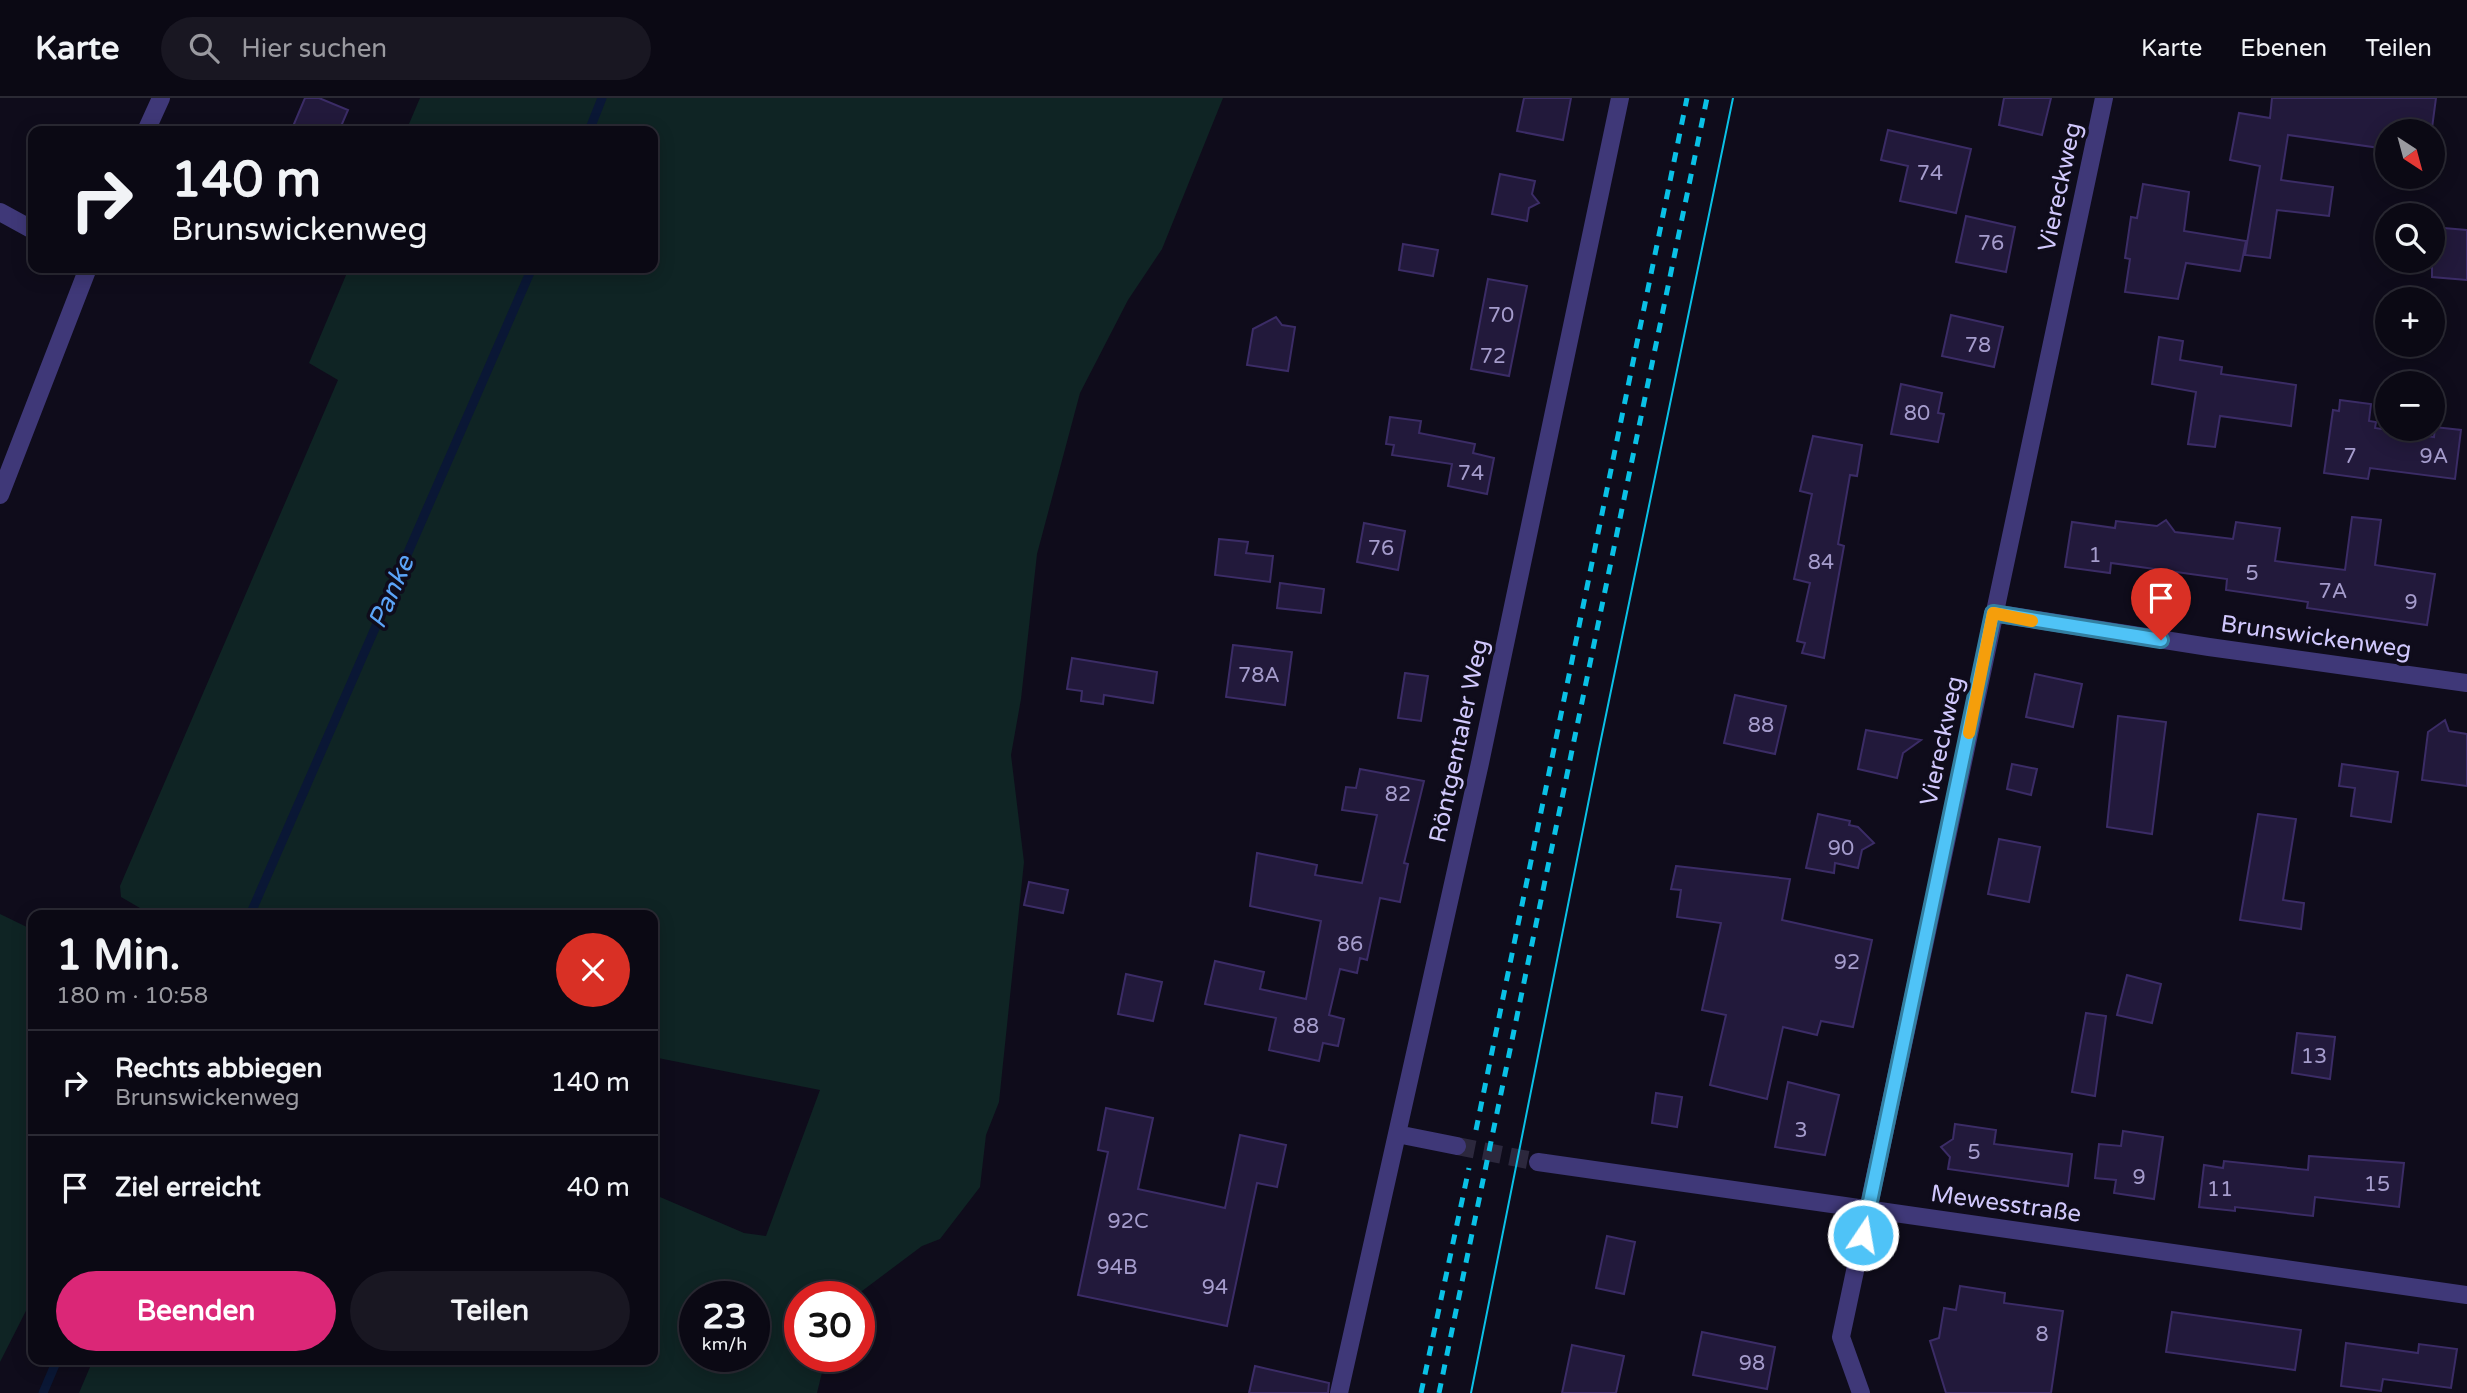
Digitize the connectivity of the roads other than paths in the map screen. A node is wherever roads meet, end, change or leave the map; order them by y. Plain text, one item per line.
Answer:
1 (161, 98) edge
2 (1620, 98) edge
3 (2104, 98) edge
4 (148, 126) edge
5 (0, 212) edge
6 (28, 227) edge
7 (86, 273) edge
8 (0, 495) edge
9 (1993, 613) junction
10 (2467, 683) edge
11 (1397, 1134) junction
12 (1457, 1146) tunnel mouth
13 (1538, 1162) tunnel mouth
14 (1868, 1209) junction
15 (2467, 1295) edge
16 (1339, 1393) edge
17 (1861, 1393) edge

1 - 4 street
2 - 11 street, Röntgentaler Weg
3 - 9 street, Viereckweg
5 - 6 street
7 - 8 street
9 - 10 street, Brunswickenweg
9 - 14 street, Viereckweg
11 - 12 street
11 - 16 street, Röntgentaler Weg
13 - 14 street, Mewesstraße
14 - 15 street, Mewesstraße
14 - 17 street, Viereckweg

